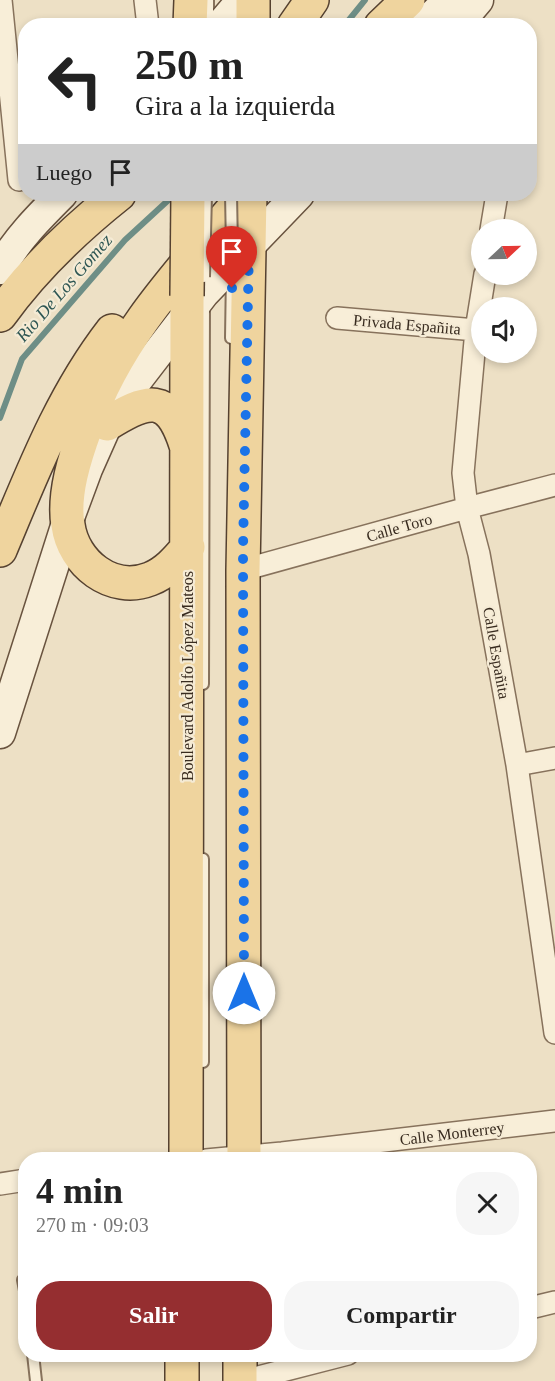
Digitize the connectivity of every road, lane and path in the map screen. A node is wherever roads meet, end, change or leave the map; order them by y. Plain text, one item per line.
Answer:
1 (1, 0) edge
2 (145, 0) edge
3 (191, 0) edge
4 (312, 0) edge
5 (408, 0) edge
6 (478, 0) edge
7 (147, 18) edge
8 (190, 18) edge
9 (300, 18) edge
10 (389, 18) edge
11 (456, 18) edge
12 (18, 170) edge
13 (55, 201) edge
14 (111, 201) edge
15 (189, 201) edge
16 (205, 201) edge
17 (214, 201) edge
18 (285, 201) edge
19 (496, 201) edge
20 (493, 219) edge
21 (242, 222) edge
22 (3, 261) edge
23 (196, 295) junction
24 (0, 315) edge
25 (337, 318) dead end
26 (471, 330) edge
27 (231, 347) dead end
28 (473, 363) edge
29 (107, 424) junction
30 (186, 446) junction
31 (555, 486) edge
32 (467, 508) junction
33 (67, 523) junction
34 (188, 547) junction
35 (0, 550) edge
36 (243, 570) junction
37 (203, 692) dead end
38 (0, 733) edge
39 (555, 758) edge
40 (517, 765) junction
41 (203, 844) dead end
42 (555, 1032) edge
43 (202, 1078) dead end
44 (555, 1121) edge
45 (199, 1152) edge
46 (234, 1152) edge
47 (271, 1152) edge
48 (18, 1181) edge
49 (0, 1184) edge
50 (555, 1302) edge
51 (537, 1306) edge
52 (34, 1362) edge
53 (182, 1362) edge
54 (241, 1362) edge
55 (317, 1362) edge
56 (36, 1381) edge
57 (182, 1381) edge
58 (242, 1381) edge

1 - 12 street
2 - 7 street
3 - 8 main road
4 - 9 main road
5 - 10 main road
6 - 11 street
13 - 22 street
14 - 24 main road
15 - 23 main road, Boulevard Adolfo López Mateos, bridge
16 - 23 lane, bridge
17 - 35 main road
18 - 21 street
19 - 20 street
21 - 23 street
21 - 27 lane
21 - 33 main road
21 - 36 main road
23 - 29 street
23 - 30 main road, Boulevard Adolfo López Mateos
23 - 37 lane
25 - 26 street, Privada Españita
28 - 32 street, Calle Españita
29 - 30 main road
29 - 33 street
30 - 34 main road, Boulevard Adolfo López Mateos
31 - 32 street, Calle Toro
32 - 36 street, Calle Toro
32 - 40 street, Calle Españita
33 - 34 main road
33 - 38 street
34 - 45 main road, Boulevard Adolfo López Mateos
36 - 46 main road
39 - 40 street
40 - 42 street, Calle Españita
41 - 43 lane
44 - 47 street, Calle Monterrey
48 - 49 street
50 - 51 street
52 - 56 lane
53 - 57 main road
54 - 58 main road
55 - 58 street

